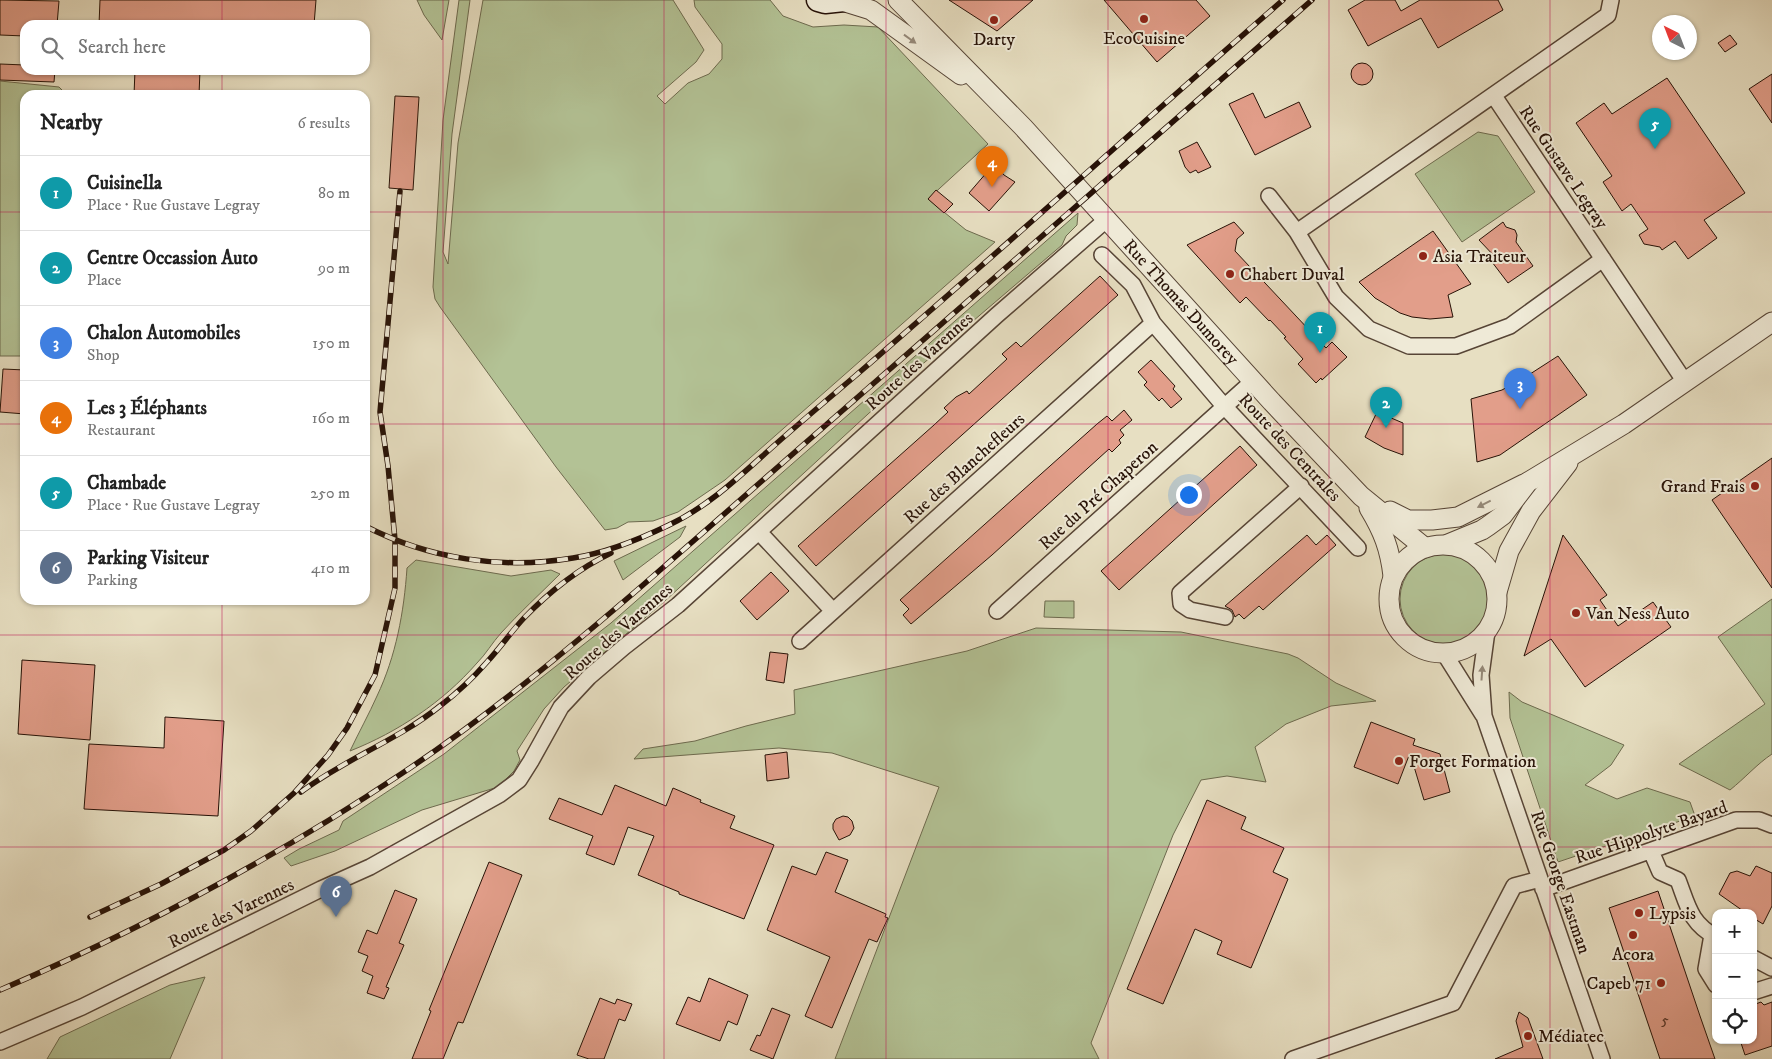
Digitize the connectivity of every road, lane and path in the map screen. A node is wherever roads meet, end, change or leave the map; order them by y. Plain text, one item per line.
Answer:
1 (818, 0) edge
2 (843, 0) edge
3 (898, 0) edge
4 (1611, 0) edge
5 (1494, 96) junction
6 (1003, 106) junction
7 (1268, 196) dead end
8 (1106, 220) junction
9 (1297, 232) junction
10 (1102, 255) dead end
11 (1603, 259) junction
12 (1772, 322) edge
13 (1153, 323) junction
14 (1253, 381) junction
15 (1686, 382) junction
16 (1224, 406) junction
17 (1575, 454) junction
18 (1528, 482) junction
19 (1301, 486) junction
20 (1361, 496) junction
21 (758, 532) junction
22 (1448, 544) junction
23 (1424, 547) junction
24 (1358, 548) dead end
25 (1393, 576) junction
26 (1497, 592) junction
27 (833, 611) junction
28 (997, 612) dead end
29 (1225, 617) dead end
30 (1487, 631) junction
31 (800, 641) dead end
32 (1444, 653) junction
33 (1484, 716) junction
34 (1772, 825) edge
35 (1651, 851) junction
36 (1542, 884) junction
37 (1712, 935) edge
38 (1712, 944) edge
39 (1757, 960) edge
40 (1772, 968) edge
41 (1712, 979) edge
42 (1772, 986) edge
43 (1757, 991) edge
44 (0, 1042) edge
45 (1293, 1059) edge
46 (1602, 1059) edge

1 - 2 main road
2 -> 6 street, Rue Thomas Dumorey
3 - 6 street, Rue Thomas Dumorey
4 - 5 street
5 - 9 street
5 - 11 street, Rue Gustave Legray
6 - 8 street, Rue Thomas Dumorey
7 - 9 street
8 - 14 street, Rue Thomas Dumorey
8 - 21 street, Route des Varennes
9 - 11 street
10 - 13 street, Route des Centrales
11 - 15 street, Rue Gustave Legray
12 - 15 street
13 - 16 street, Route des Centrales
13 - 27 street, Rue des Blanchefleurs
14 - 16 street, Rue du Pré Chaperon
14 - 20 street, Rue Thomas Dumorey
15 - 17 street
16 - 19 street, Route des Centrales
16 - 28 street, Rue du Pré Chaperon
17 - 18 street
17 - 26 street
18 -> 20 street
18 - 22 street
19 - 24 street, Route des Centrales
19 - 29 street
20 - 23 street, Rue Thomas Dumorey
20 - 25 street, Rue Thomas Dumorey
21 - 27 street
21 - 44 street, Route des Varennes
22 - 23 street
22 - 26 street
23 - 25 street
25 - 32 street
26 - 30 street
27 - 31 street, Rue des Blanchefleurs
30 - 32 street
33 -> 30 street, Rue George Eastman
32 - 33 street, Rue George Eastman
33 - 36 street, Rue George Eastman
34 - 35 street, Rue Hippolyte Bayard
35 - 36 street, Rue Hippolyte Bayard
35 - 37 street
36 - 45 street, Rue Hippolyte Bayard
36 - 46 street, Rue George Eastman
38 - 41 street
39 - 40 street
42 - 43 street

